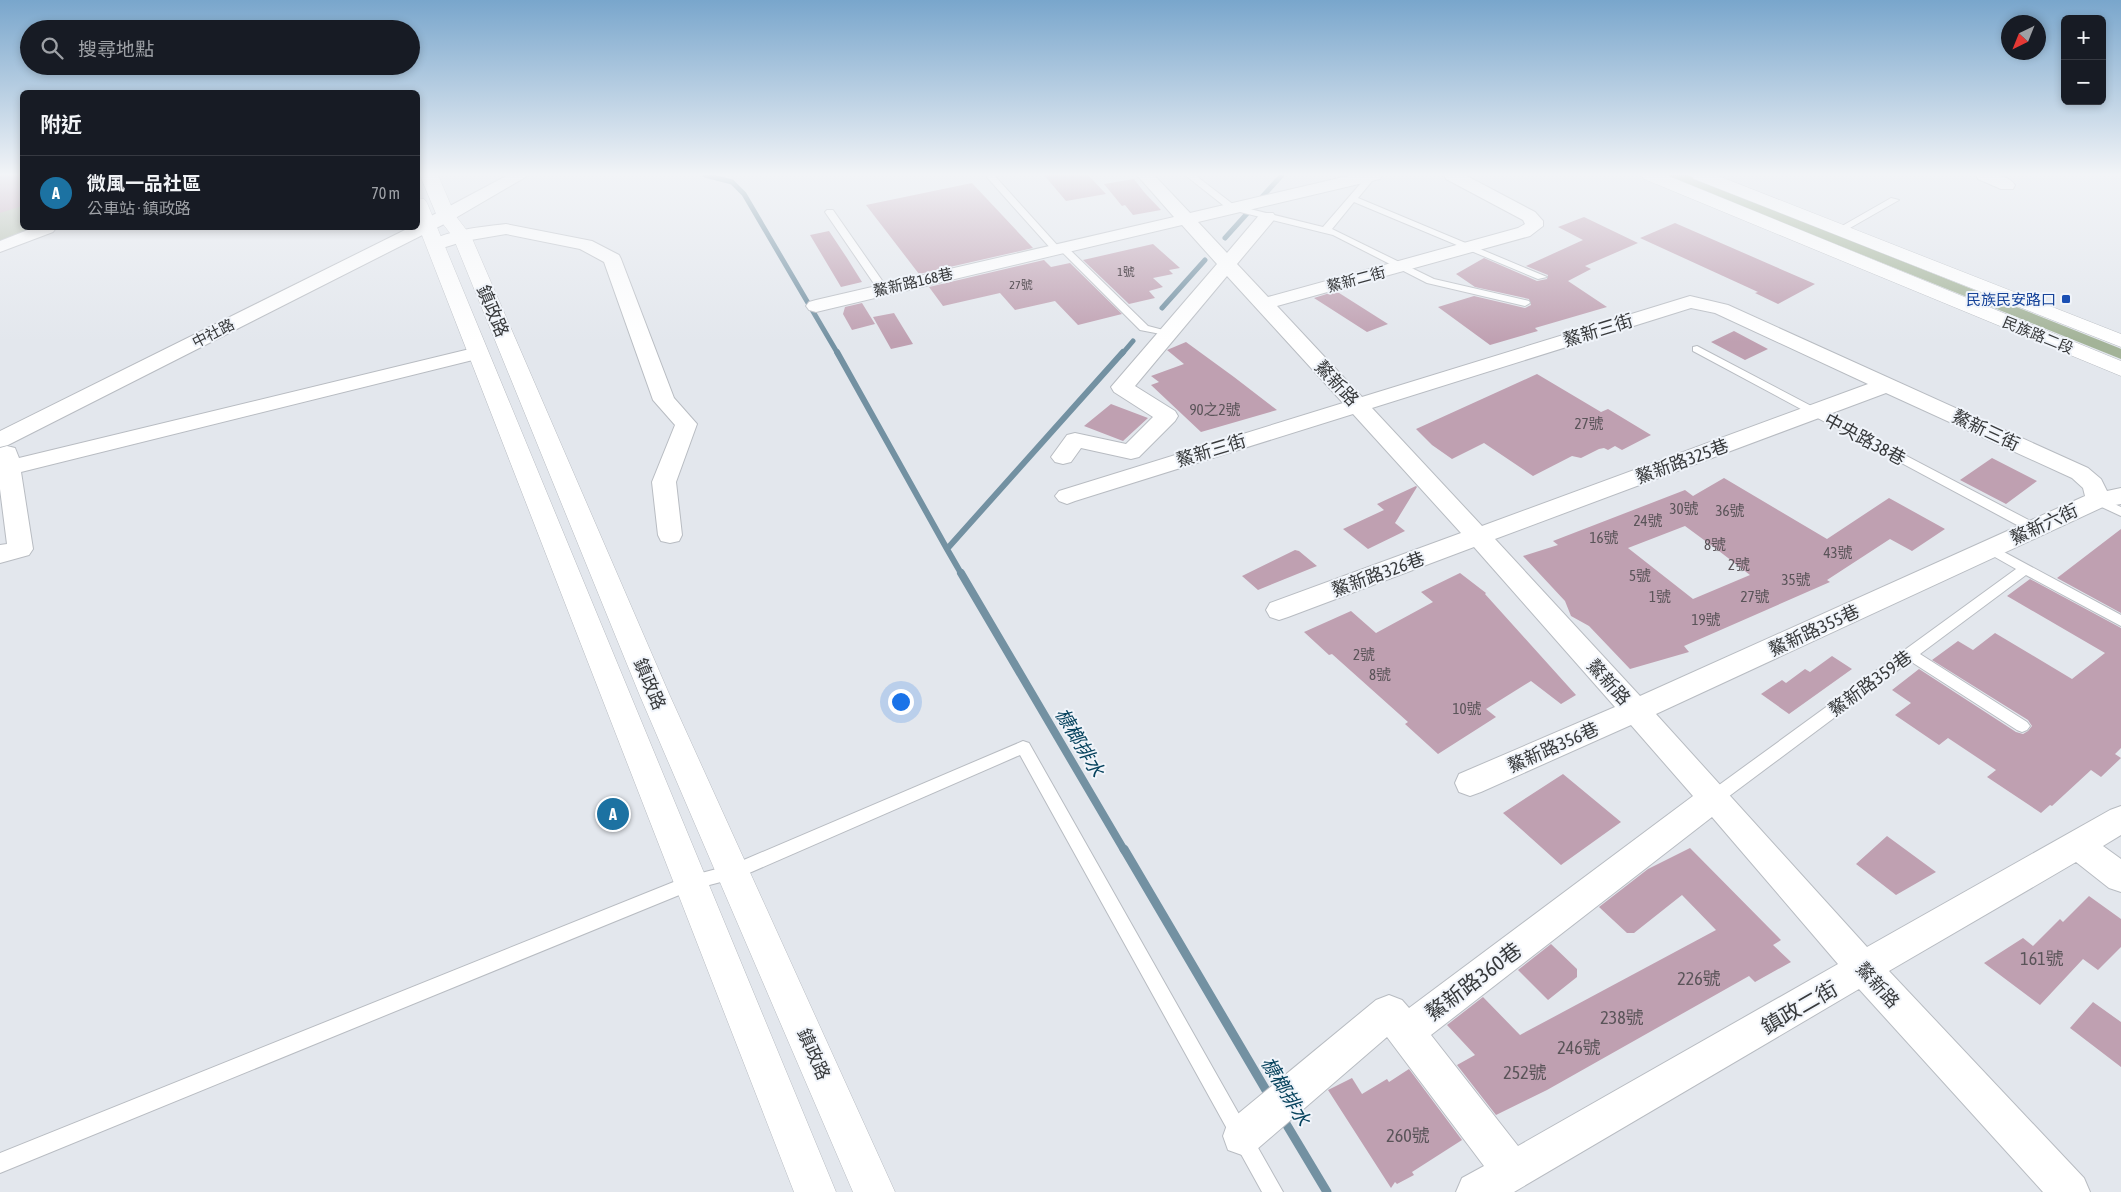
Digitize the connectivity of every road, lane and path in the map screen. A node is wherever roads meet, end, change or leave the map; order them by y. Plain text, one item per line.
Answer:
1 (443, 230) joint
2 (41, 231) edge
3 (442, 231) edge
4 (509, 231) edge
5 (843, 231) edge
6 (1042, 231) edge
7 (1133, 231) edge
8 (1197, 231) edge
9 (1242, 231) edge
10 (1328, 231) edge
11 (1431, 231) edge
12 (1526, 231) edge
13 (1785, 231) edge
14 (1842, 231) edge
15 (0, 247) edge
16 (1471, 247) junction
17 (1059, 248) junction
18 (1227, 264) junction
19 (1400, 266) junction
20 (1542, 277) dead end
21 (883, 289) junction
22 (1526, 303) dead end
23 (1264, 304) junction
24 (816, 306) dead end
25 (1167, 334) junction
26 (2121, 341) edge
27 (1697, 348) dead end
28 (478, 353) junction
29 (2121, 369) edge
30 (1887, 384) junction
31 (1357, 405) junction
32 (1814, 412) junction
33 (2, 439) edge
34 (1064, 457) dead end
35 (5, 470) edge
36 (1067, 496) dead end
37 (2109, 498) edge
38 (2121, 512) edge
39 (2034, 529) junction
40 (670, 535) dead end
41 (1478, 537) junction
42 (1991, 549) junction
43 (0, 554) edge
44 (2026, 568) junction
45 (1279, 610) dead end
46 (2121, 621) edge
47 (1909, 654) junction
48 (1636, 711) junction
49 (2022, 726) dead end
50 (1470, 783) dead end
51 (1714, 798) junction
52 (2121, 820) edge
53 (2078, 845) junction
54 (734, 872) junction
55 (2121, 878) edge
56 (692, 882) junction
57 (1864, 969) junction
58 (1406, 1032) junction
59 (1242, 1136) junction
60 (0, 1163) edge
61 (1512, 1171) junction
62 (815, 1192) edge
63 (874, 1192) edge
64 (1273, 1192) edge
65 (1476, 1192) edge
66 (2070, 1192) edge

1 - 28 street, 鎮政路
1 - 54 street, 鎮政路
2 - 15 street
3 - 33 street, 中社路
4 - 40 street
5 - 21 lane
6 - 17 lane
7 - 17 street, 鰲新路168巷
8 - 18 street, 鰲新路
9 - 18 street
10 - 19 lane
11 - 16 lane
12 - 16 street, 鰲新二街
13 - 29 street, 民族路二段
14 - 26 street, 民族路二段
16 - 19 street, 鰲新二街
16 - 20 lane
17 - 21 street, 鰲新路168巷
17 - 25 lane
18 - 23 street, 鰲新路
18 - 25 street
19 - 22 lane
19 - 23 street, 鰲新二街
21 - 24 street, 鰲新路168巷
23 - 31 street, 鰲新路
25 - 34 street
27 - 32 lane, 中央路38巷
28 - 35 street
28 - 56 street, 鎮政路
30 - 31 street, 鰲新三街
30 - 32 street, 鰲新路325巷
30 - 37 street, 鰲新三街
31 - 36 street, 鰲新三街
31 - 41 street, 鰲新路
32 - 39 lane, 中央路38巷
32 - 41 street, 鰲新路325巷
33 - 35 street
35 - 43 street
37 - 38 lane
37 - 39 street, 鰲新六街
39 - 42 street, 鰲新六街
41 - 45 street, 鰲新路326巷
41 - 48 street, 鰲新路
42 - 44 lane
42 - 48 street, 鰲新路355巷
44 - 46 lane
44 - 47 lane, 鰲新路359巷
47 - 49 lane
47 - 51 lane, 鰲新路359巷
48 - 50 street, 鰲新路356巷
48 - 51 street, 鰲新路
51 - 57 street, 鰲新路
51 - 58 street, 鰲新路360巷
52 - 53 street, 鎮政二街
53 - 55 street
53 - 57 street, 鎮政二街
54 - 56 lane
54 - 59 lane
54 - 63 street, 鎮政路
56 - 60 lane
56 - 62 street, 鎮政路
57 - 61 street, 鎮政二街
57 - 66 street, 鰲新路
58 - 59 street
58 - 61 street
59 - 64 lane
61 - 65 street, 鎮政二街

